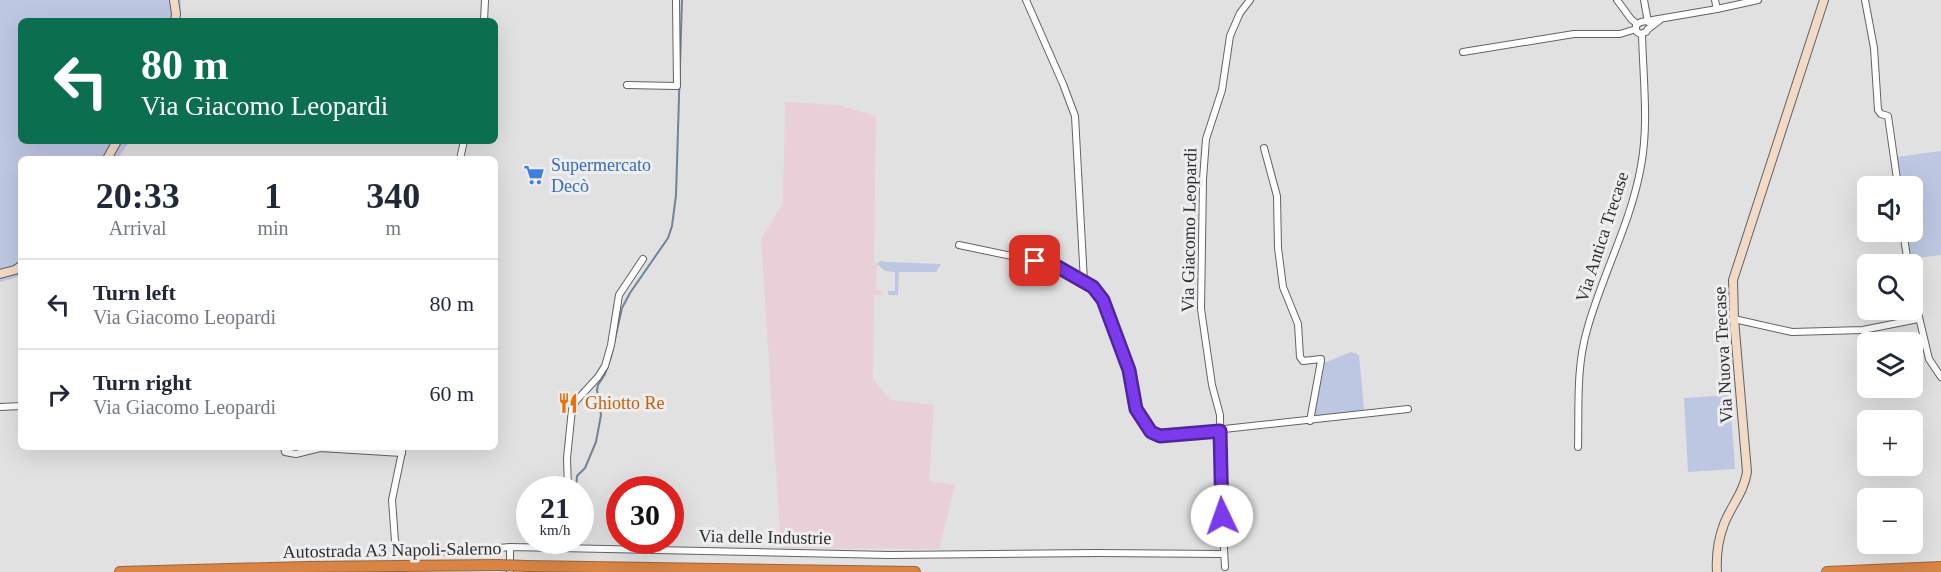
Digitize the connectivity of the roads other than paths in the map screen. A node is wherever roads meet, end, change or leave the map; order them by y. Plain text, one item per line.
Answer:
1 (174, 0) edge
2 (486, 0) edge
3 (676, 0) edge
4 (1026, 0) edge
5 (1250, 0) edge
6 (1617, 0) edge
7 (1644, 0) edge
8 (1715, 0) edge
9 (1758, 0) edge
10 (1824, 0) edge
11 (1865, 0) edge
12 (1717, 9) junction
13 (175, 18) edge
14 (484, 18) edge
15 (1643, 25) junction
16 (1463, 52) dead end
17 (627, 84) dead end
18 (1264, 148) dead end
19 (1897, 176) edge
20 (959, 245) dead end
21 (643, 259) dead end
22 (18, 268) edge
23 (0, 274) edge
24 (1084, 282) junction
25 (1734, 319) junction
26 (1913, 320) edge
27 (1918, 320) edge
28 (1941, 377) edge
29 (18, 406) edge
30 (0, 407) edge
31 (1408, 409) dead end
32 (1310, 421) junction
33 (1220, 431) junction
34 (1578, 447) dead end
35 (284, 450) edge
36 (312, 450) edge
37 (402, 450) edge
38 (568, 476) edge
39 (510, 548) junction
40 (516, 548) edge
41 (594, 549) edge
42 (1224, 554) junction
43 (1225, 567) dead end
44 (1941, 567) edge
45 (120, 572) edge
46 (510, 572) edge
47 (915, 572) edge
48 (1717, 572) edge
49 (1827, 572) edge

1 - 13 street
2 - 14 street
3 - 17 street
4 - 24 street
5 - 33 street, Via Giacomo Leopardi
6 - 15 street
7 - 15 street
8 - 12 street
9 - 12 street
10 - 25 street, Via Nuova Trecase
11 - 19 street
12 - 15 street
15 - 16 street
15 - 34 street, Via Antica Trecase
18 - 32 street
20 - 24 street
21 - 38 street
22 - 23 street
24 - 33 street
25 - 26 street
25 - 48 street, Via Nuova Trecase
27 - 28 street
29 - 30 street
31 - 32 street
32 - 33 street
33 - 42 street, Via Giacomo Leopardi
35 - 36 street
37 - 39 street, Via delle Industrie
39 - 40 street, Via delle Industrie
39 - 46 street
41 - 42 street, Via delle Industrie
42 - 43 street, Via Giacomo Leopardi
44 - 49 highway
45 - 47 highway, Autostrada A3 Napoli-Salerno, bridge

